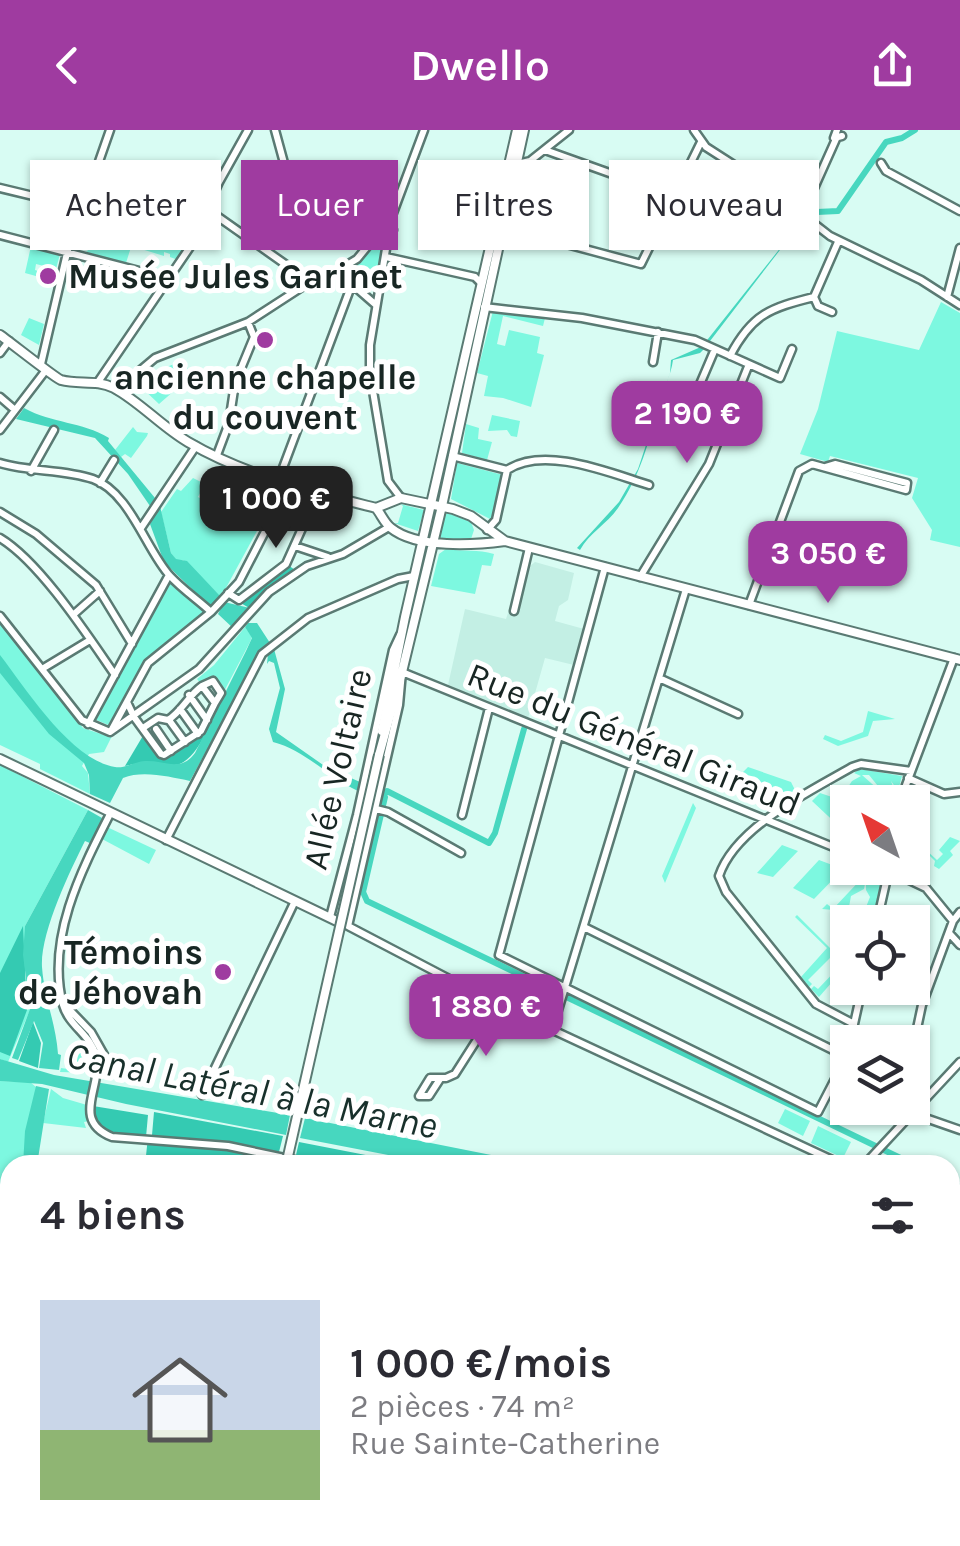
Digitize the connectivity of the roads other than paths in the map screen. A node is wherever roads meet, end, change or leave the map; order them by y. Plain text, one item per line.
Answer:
1 (110, 130) edge
2 (248, 130) edge
3 (276, 130) edge
4 (424, 130) edge
5 (516, 130) edge
6 (524, 130) edge
7 (568, 130) edge
8 (694, 130) edge
9 (837, 133) edge
10 (701, 142) junction
11 (545, 150) junction
12 (100, 160) edge
13 (284, 160) edge
14 (518, 160) edge
15 (530, 160) edge
16 (692, 160) edge
17 (726, 160) edge
18 (882, 164) dead end
19 (609, 173) edge
20 (221, 181) edge
21 (819, 182) edge
22 (0, 188) edge
23 (30, 195) edge
24 (398, 207) edge
25 (960, 211) edge
26 (221, 219) edge
27 (819, 227) edge
28 (0, 235) edge
29 (838, 241) junction
30 (589, 248) edge
31 (960, 248) edge
32 (68, 250) edge
33 (188, 250) edge
34 (364, 250) edge
35 (387, 250) edge
36 (497, 250) edge
37 (648, 250) edge
38 (67, 253) junction
39 (386, 258) junction
40 (337, 271) junction
41 (170, 279) junction
42 (352, 284) junction
43 (482, 284) junction
44 (302, 288) junction
45 (814, 297) junction
46 (947, 297) junction
47 (376, 305) junction
48 (960, 305) edge
49 (484, 307) junction
50 (832, 312) dead end
51 (248, 322) junction
52 (658, 332) junction
53 (0, 335) edge
54 (9, 341) junction
55 (708, 346) junction
56 (792, 348) dead end
57 (0, 353) edge
58 (730, 356) junction
59 (654, 362) dead end
60 (749, 364) junction
61 (44, 367) junction
62 (98, 382) junction
63 (117, 390) junction
64 (0, 397) edge
65 (16, 410) junction
66 (690, 410) dead end
67 (0, 430) edge
68 (54, 430) dead end
69 (196, 446) junction
70 (217, 455) junction
71 (451, 455) junction
72 (114, 460) dead end
73 (0, 463) edge
74 (825, 467) junction
75 (507, 470) junction
76 (32, 471) junction
77 (278, 481) junction
78 (100, 483) junction
79 (288, 485) junction
80 (649, 485) dead end
81 (318, 494) junction
82 (398, 499) junction
83 (431, 503) junction
84 (442, 506) junction
85 (376, 508) junction
86 (0, 512) edge
87 (388, 525) junction
88 (141, 528) junction
89 (487, 530) junction
90 (0, 538) edge
91 (422, 540) junction
92 (433, 542) junction
93 (505, 542) junction
94 (483, 543) junction
95 (295, 546) junction
96 (529, 548) junction
97 (330, 558) junction
98 (604, 568) junction
99 (169, 575) junction
100 (414, 576) junction
101 (640, 577) junction
102 (686, 589) junction
103 (100, 591) junction
104 (228, 594) junction
105 (749, 605) junction
106 (514, 611) dead end
107 (211, 612) junction
108 (73, 615) junction
109 (0, 616) edge
110 (401, 634) junction
111 (90, 640) junction
112 (132, 644) junction
113 (957, 659) edge
114 (42, 669) junction
115 (402, 672) junction
116 (114, 675) junction
117 (659, 678) junction
118 (189, 695) junction
119 (125, 704) junction
120 (489, 708) junction
121 (180, 709) junction
122 (738, 714) dead end
123 (134, 717) junction
124 (168, 720) junction
125 (207, 720) junction
126 (88, 724) junction
127 (143, 728) junction
128 (155, 729) junction
129 (110, 732) junction
130 (198, 734) junction
131 (559, 736) junction
132 (150, 738) junction
133 (184, 742) junction
134 (171, 751) junction
135 (379, 755) junction
136 (0, 759) edge
137 (632, 766) junction
138 (910, 775) junction
139 (907, 785) edge
140 (960, 792) edge
141 (381, 811) junction
142 (110, 814) junction
143 (462, 815) dead end
144 (765, 819) junction
145 (166, 840) junction
146 (830, 845) edge
147 (461, 852) dead end
148 (920, 885) edge
149 (295, 901) junction
150 (960, 912) edge
151 (330, 917) junction
152 (954, 920) junction
153 (345, 925) junction
154 (586, 928) junction
155 (949, 933) junction
156 (960, 945) edge
157 (567, 989) junction
158 (62, 1002) junction
159 (500, 1005) junction
160 (858, 1005) edge
161 (854, 1024) joint
162 (918, 1025) edge
163 (552, 1030) junction
164 (830, 1048) edge
165 (960, 1062) edge
166 (120, 1068) dead end
167 (440, 1079) dead end
168 (830, 1089) edge
169 (930, 1093) edge
170 (202, 1095) dead end
171 (930, 1118) edge
172 (901, 1125) edge
173 (960, 1130) edge
174 (270, 1155) edge
175 (288, 1155) edge
176 (822, 1155) edge
177 (875, 1155) edge

1 - 12 street
2 - 20 street
3 - 13 street
4 - 24 street
5 - 43 main road, Allée Voltaire
6 - 14 main road, Allée Voltaire
7 - 11 street
8 - 10 street
9 - 21 street
10 - 16 street
10 - 17 street
11 - 15 street
11 - 19 street
18 - 25 street
22 - 23 street
26 - 44 street
27 - 29 street
28 - 38 street
29 - 45 street
29 - 46 street
30 - 37 street
31 - 46 street
32 - 38 street
33 - 41 street
34 - 40 street
35 - 39 street
36 - 49 main road, Allée Voltaire
38 - 41 street
38 - 61 street
39 - 43 street
39 - 47 street
40 - 42 street
40 - 44 street
41 - 62 street
42 - 47 street
42 - 77 street
43 - 83 main road, Allée Voltaire
44 - 51 street
45 - 50 street
45 - 58 street
46 - 48 street
47 - 82 street
49 - 52 street
49 - 71 main road, Allée Voltaire
51 - 63 street
51 - 70 street
52 - 55 street
52 - 59 street
53 - 54 main road
54 - 57 street
54 - 61 main road
55 - 58 street
55 - 66 street
56 - 60 street
58 - 60 street
60 - 101 street
61 - 62 main road
61 - 65 street
62 - 63 main road
63 - 69 main road
64 - 65 street
65 - 67 street
68 - 76 street
69 - 70 main road
69 - 88 street
70 - 77 main road
71 - 75 street
71 - 84 main road, Allée Voltaire
72 - 78 street
73 - 76 street
74 - 74 street
74 - 105 street
75 - 80 street
75 - 89 street
76 - 78 street
77 - 79 main road
78 - 88 street
79 - 81 main road
79 - 104 street
81 - 85 main road
81 - 95 street
82 - 83 main road
82 - 85 main road
82 - 87 main road
83 - 84 main road
83 - 91 main road, Allée Voltaire
84 - 89 main road
84 - 92 main road, Allée Voltaire
85 - 87 main road
86 - 103 street
87 - 91 main road
87 - 97 street
88 - 99 street
89 - 93 main road
89 - 94 main road
90 - 108 street
91 - 92 main road
91 - 100 main road, Allée Voltaire
92 - 94 main road
92 - 115 main road, Allée Voltaire
93 - 94 main road
93 - 96 main road
95 - 97 street
95 - 104 street
96 - 98 main road
96 - 106 street
97 - 123 street
98 - 101 main road
98 - 131 street
99 - 107 street
99 - 112 street
100 - 110 main road, Allée Voltaire
100 - 145 street
101 - 102 main road
102 - 105 main road
102 - 117 street
103 - 108 street
103 - 112 street
104 - 107 street
105 - 113 main road
107 - 119 street
108 - 111 street
109 - 114 street
110 - 135 main road, Allée Voltaire
110 - 151 street, Allée Voltaire
111 - 114 street
111 - 116 street
112 - 116 street
113 - 138 street
114 - 126 street
115 - 120 street, Rue du Général Giraud
115 - 135 main road, Allée Voltaire
115 - 141 street, Allée Voltaire
116 - 126 street
117 - 122 street
117 - 137 street
118 - 121 street
118 - 125 street
118 - 125 street
119 - 123 street
119 - 129 street
120 - 131 street, Rue du Général Giraud
120 - 143 street
121 - 124 street
121 - 130 street
123 - 127 street
123 - 129 street
124 - 127 street
124 - 128 street
124 - 133 street
125 - 130 street
126 - 129 street
127 - 128 street
127 - 132 street
128 - 132 street
128 - 134 street
130 - 133 street
131 - 137 street, Rue du Général Giraud
131 - 157 street
132 - 134 street
133 - 134 street
135 - 175 main road, bridge
136 - 142 main road
137 - 144 street, Rue du Général Giraud
137 - 154 street
138 - 139 street
138 - 140 street
138 - 144 street
141 - 147 street
141 - 153 street, Allée Voltaire
142 - 145 main road
142 - 158 street
144 - 146 street, Rue du Général Giraud
144 - 161 street
145 - 149 main road
148 - 152 street
149 - 151 main road
149 - 170 street
150 - 152 street
151 - 153 main road
152 - 155 street
153 - 159 street
154 - 157 street
154 - 164 street
155 - 156 street
155 - 162 street
157 - 163 street
157 - 168 street
158 - 166 street
158 - 174 street
159 - 163 street
159 - 167 street
160 - 161 street
163 - 176 street
165 - 169 street
171 - 173 street
172 - 177 street

